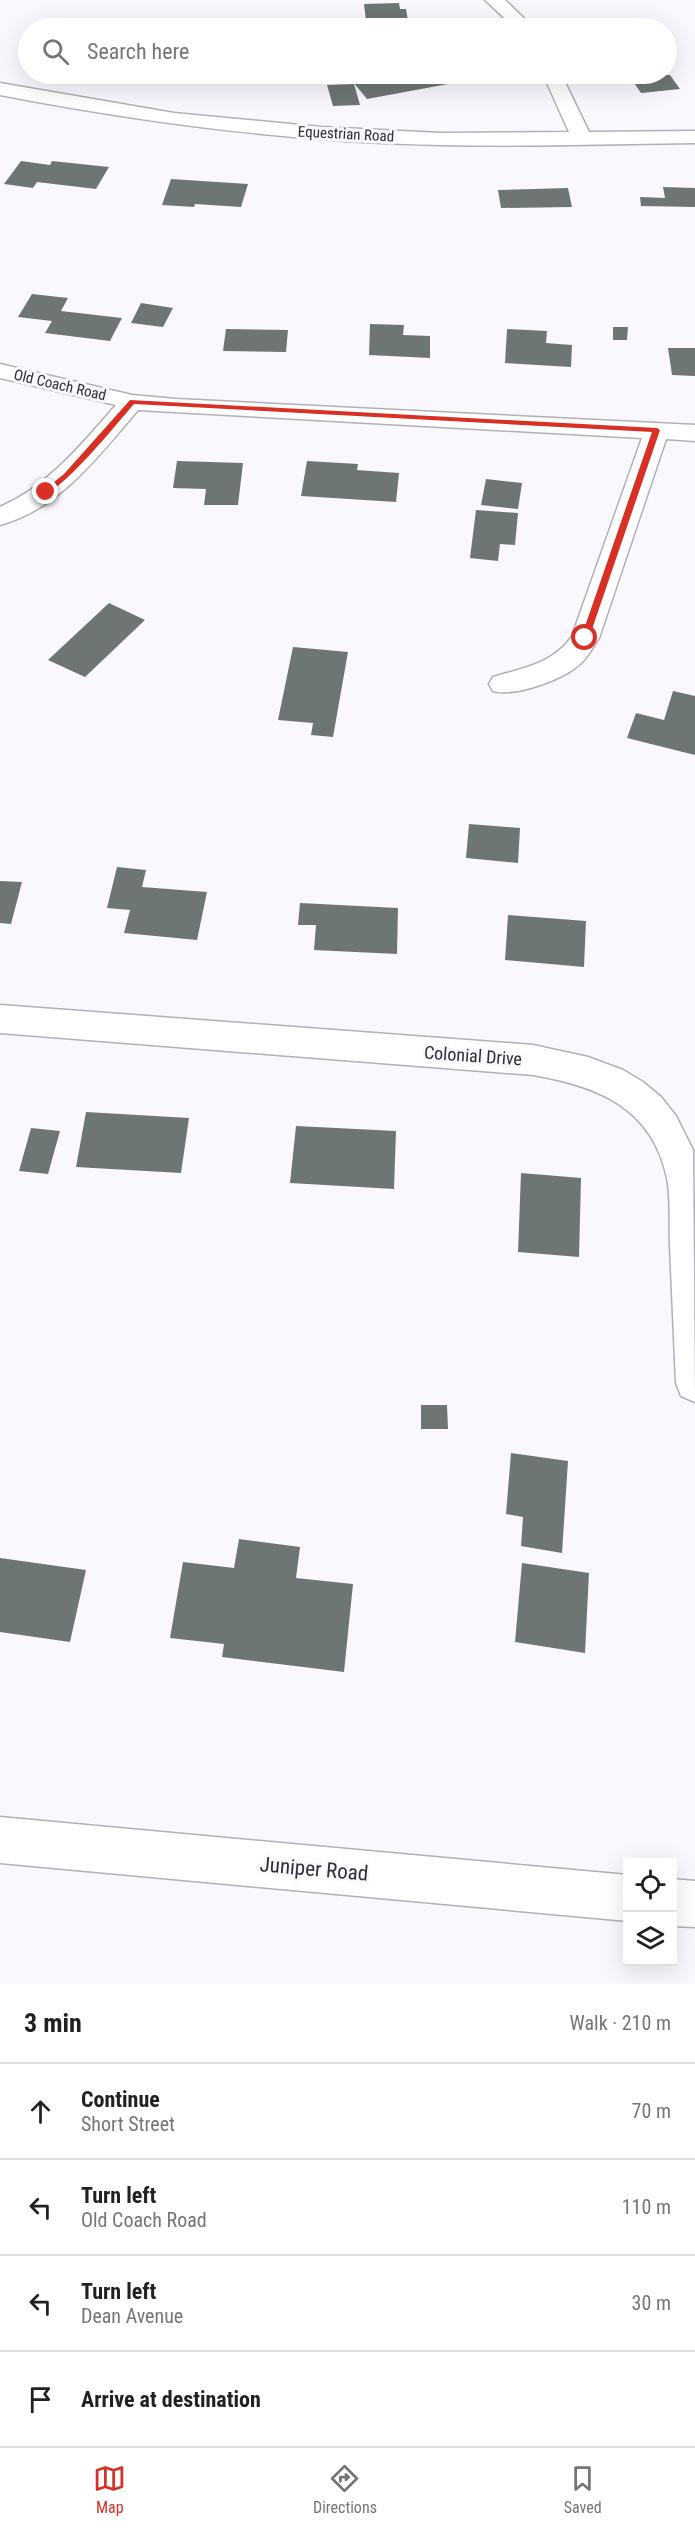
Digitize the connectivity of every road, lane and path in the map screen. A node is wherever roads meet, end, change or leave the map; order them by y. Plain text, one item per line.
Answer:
1 (494, 0) edge
2 (514, 18) edge
3 (557, 84) edge
4 (0, 89) edge
5 (581, 137) junction
6 (695, 137) edge
7 (0, 371) edge
8 (132, 402) junction
9 (657, 430) junction
10 (695, 432) edge
11 (0, 517) edge
12 (503, 684) dead end
13 (0, 1019) edge
14 (695, 1383) edge
15 (0, 1840) edge
16 (623, 1898) edge
17 (677, 1902) edge
18 (695, 1904) edge

1 - 2 street
3 - 5 street
4 - 5 street, Equestrian Road
5 - 6 street, Equestrian Road
7 - 8 street, Old Coach Road
8 - 9 street, Old Coach Road
8 - 11 street
9 - 10 street, Old Coach Road
9 - 12 street
13 - 14 street, Colonial Drive
15 - 16 street, Juniper Road
17 - 18 street

